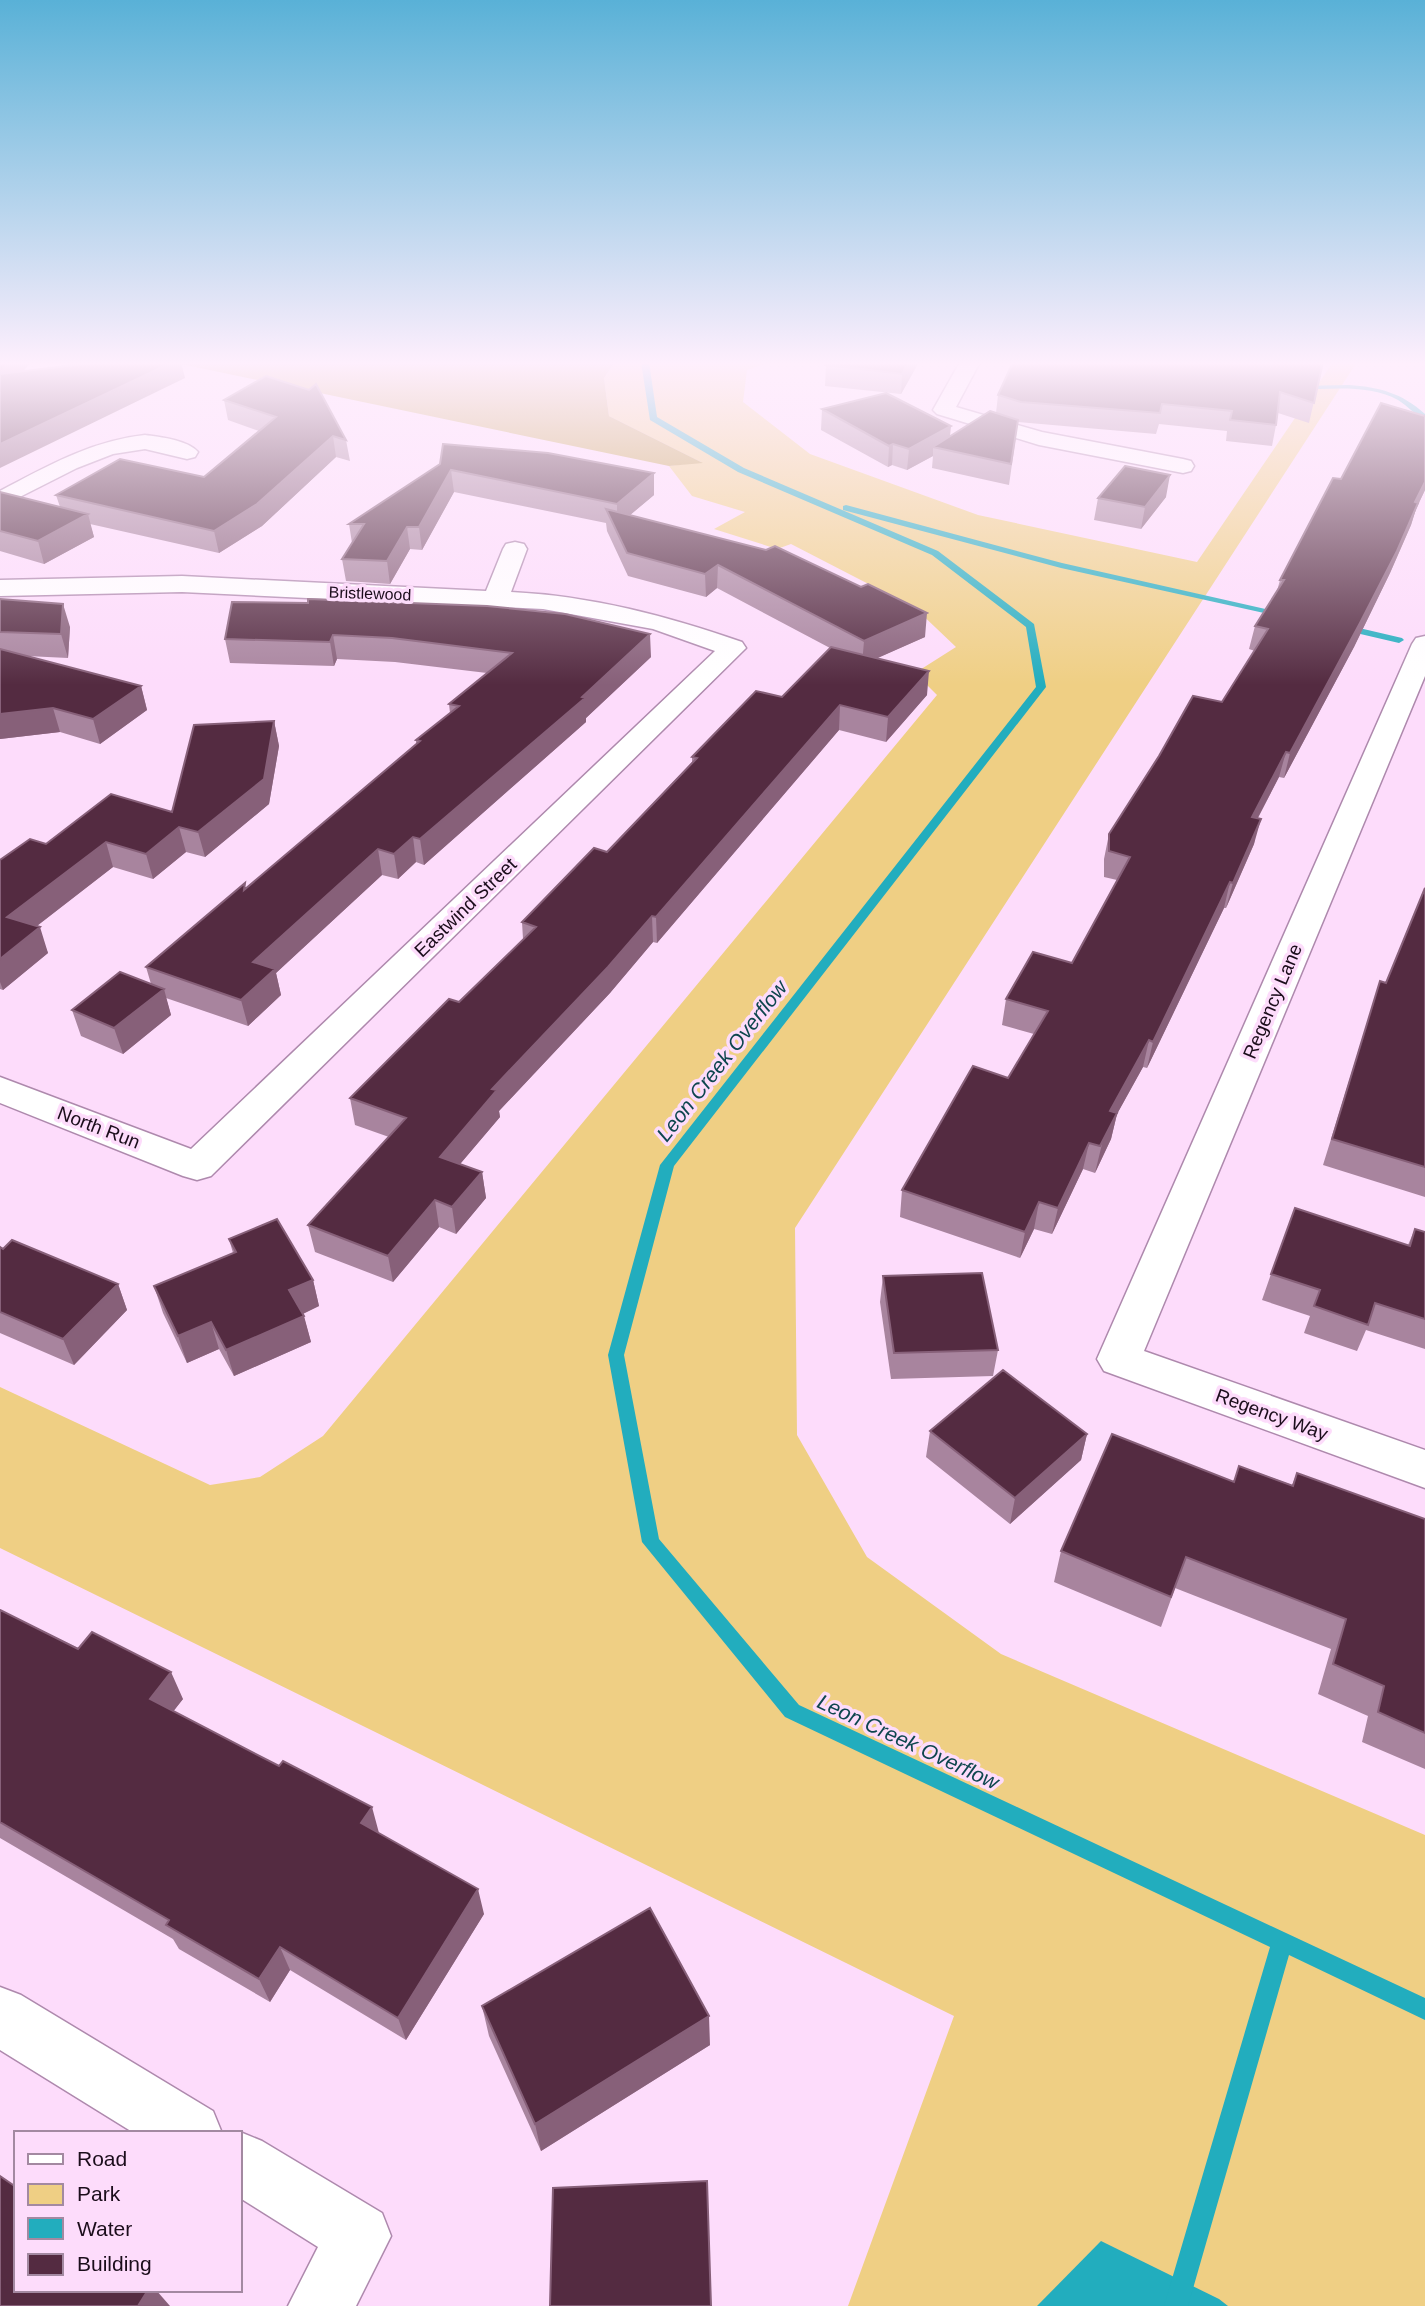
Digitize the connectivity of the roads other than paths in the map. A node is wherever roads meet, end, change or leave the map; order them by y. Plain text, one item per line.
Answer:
1 (59, 470) edge
2 (0, 500) edge
3 (515, 549) dead end
4 (0, 587) edge
5 (496, 598) junction
6 (1425, 644) edge
7 (733, 648) joint
8 (0, 1089) edge
9 (197, 1166) joint
10 (1119, 1359) joint
11 (1425, 1469) edge
12 (0, 2016) edge
13 (188, 2131) edge
14 (242, 2164) edge
15 (321, 2306) edge

1 - 2 street
3 - 5 street
4 - 5 street, Bristlewood
5 - 7 street, Bristlewood
6 - 10 street, Regency Lane
7 - 9 street, Eastwind Street
8 - 9 street, North Run
10 - 11 street, Regency Way
12 - 13 street
14 - 15 street

